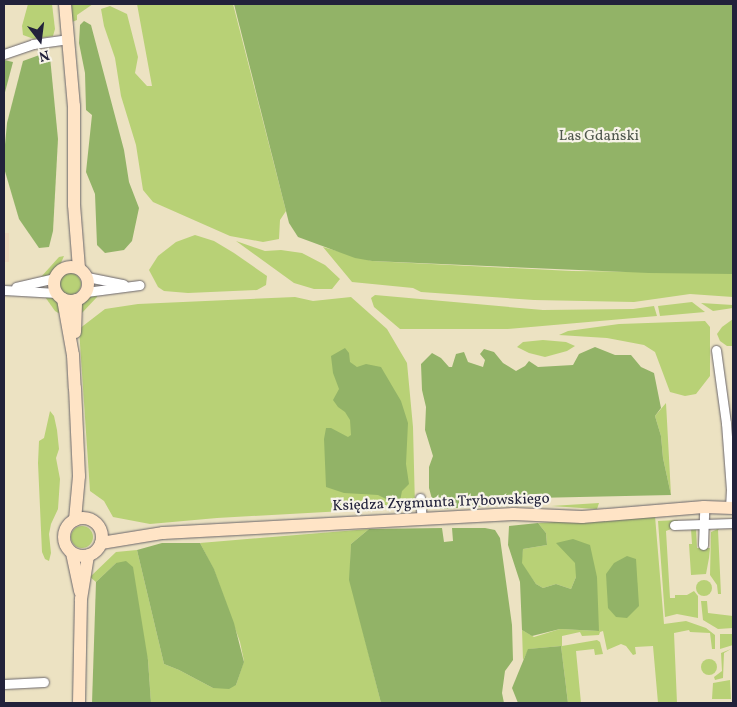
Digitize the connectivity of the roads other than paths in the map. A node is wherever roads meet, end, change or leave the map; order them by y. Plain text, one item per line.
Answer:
1 (65, 4) edge
2 (69, 39) junction
3 (4, 54) edge
4 (74, 219) junction
5 (64, 268) junction
6 (83, 273) junction
7 (55, 278) junction
8 (4, 290) edge
9 (70, 296) junction
10 (716, 350) dead end
11 (420, 498) dead end
12 (704, 508) junction
13 (732, 508) edge
14 (422, 519) junction
15 (81, 520) junction
16 (733, 523) edge
17 (702, 524) junction
18 (674, 526) dead end
19 (100, 530) junction
20 (150, 534) junction
21 (101, 543) junction
22 (703, 545) dead end
23 (72, 552) junction
24 (88, 556) junction
25 (81, 598) junction
26 (44, 682) dead end
27 (4, 684) edge
28 (79, 703) edge

1 - 2 street
2 - 3 street
2 - 4 street
4 - 5 street
4 - 6 street
5 - 6 street
5 - 7 street
6 - 9 street
6 - 9 street
7 - 8 street
7 - 9 street
8 - 9 street
9 - 15 street
10 - 13 street
11 - 14 street
12 - 13 street, Księdza Zygmunta Trybowskiego
12 - 14 street, Księdza Zygmunta Trybowskiego
12 - 17 street
14 - 20 street, Księdza Zygmunta Trybowskiego
15 - 19 street
15 - 23 street
16 - 17 street
17 - 18 street
17 - 22 street
19 - 20 street, Księdza Zygmunta Trybowskiego
19 - 21 street
20 - 21 street, Księdza Zygmunta Trybowskiego
21 - 24 street
23 - 24 street
23 - 25 street
24 - 25 street
25 - 28 street
26 - 27 street

